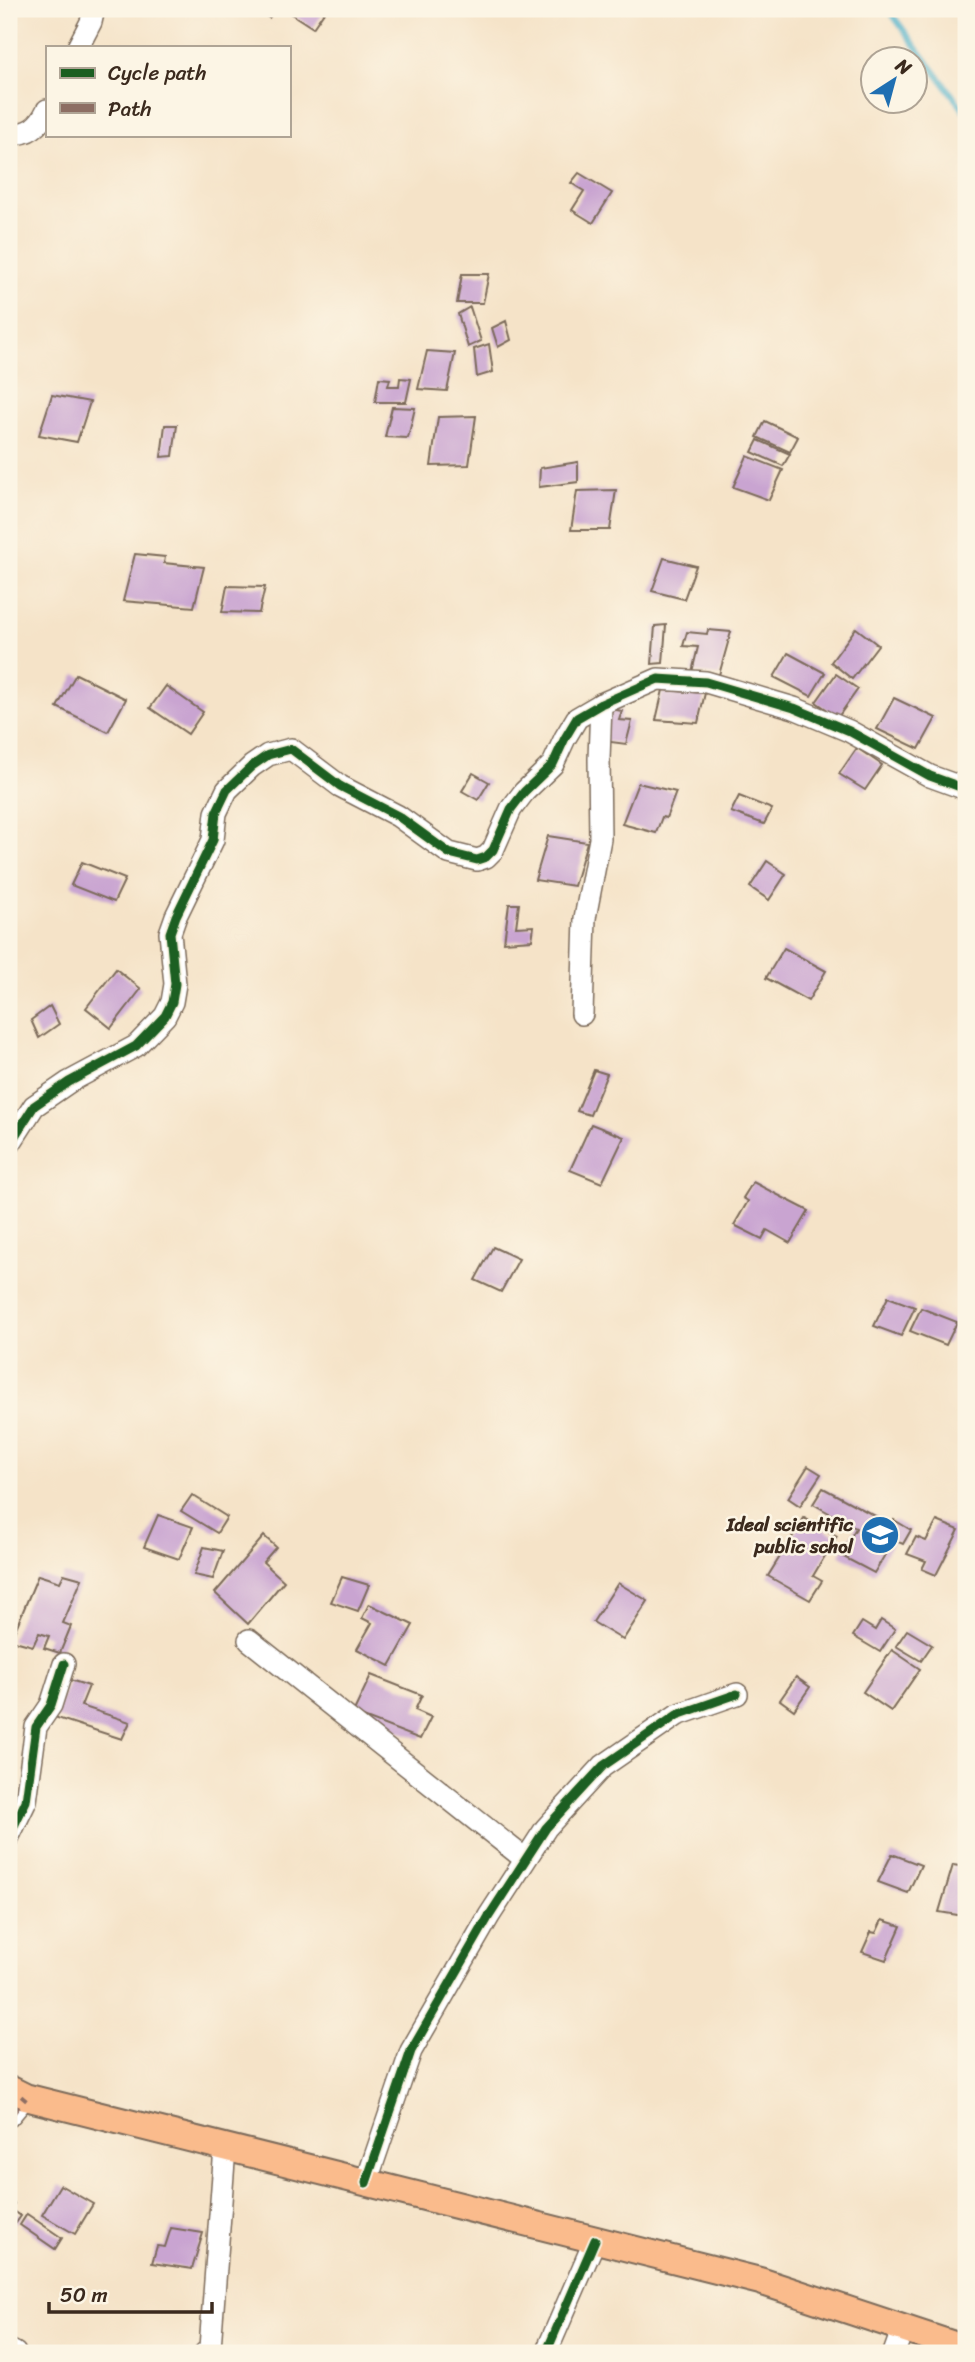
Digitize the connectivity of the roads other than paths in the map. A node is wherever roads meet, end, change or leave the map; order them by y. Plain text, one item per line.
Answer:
1 (94, 9) edge
2 (79, 46) edge
3 (46, 111) edge
4 (9, 134) edge
5 (601, 704) junction
6 (966, 789) edge
7 (582, 1014) dead end
8 (9, 1146) edge
9 (249, 1640) dead end
10 (64, 1664) dead end
11 (737, 1694) dead end
12 (9, 1836) edge
13 (526, 1859) junction
14 (14, 2101) edge
15 (226, 2148) junction
16 (366, 2183) junction
17 (595, 2240) junction
18 (903, 2328) junction
19 (966, 2349) edge
20 (9, 2350) edge
21 (15, 2353) edge
22 (205, 2353) edge
23 (546, 2353) edge
24 (894, 2353) edge

1 - 2 street
3 - 4 street
5 - 6 street
5 - 7 street
5 - 8 street
9 - 13 street
10 - 12 street
11 - 13 street
13 - 16 street
14 - 15 main road
15 - 16 main road
15 - 22 street
16 - 17 main road
17 - 18 main road
17 - 23 street
18 - 19 main road
18 - 24 street
20 - 21 street

